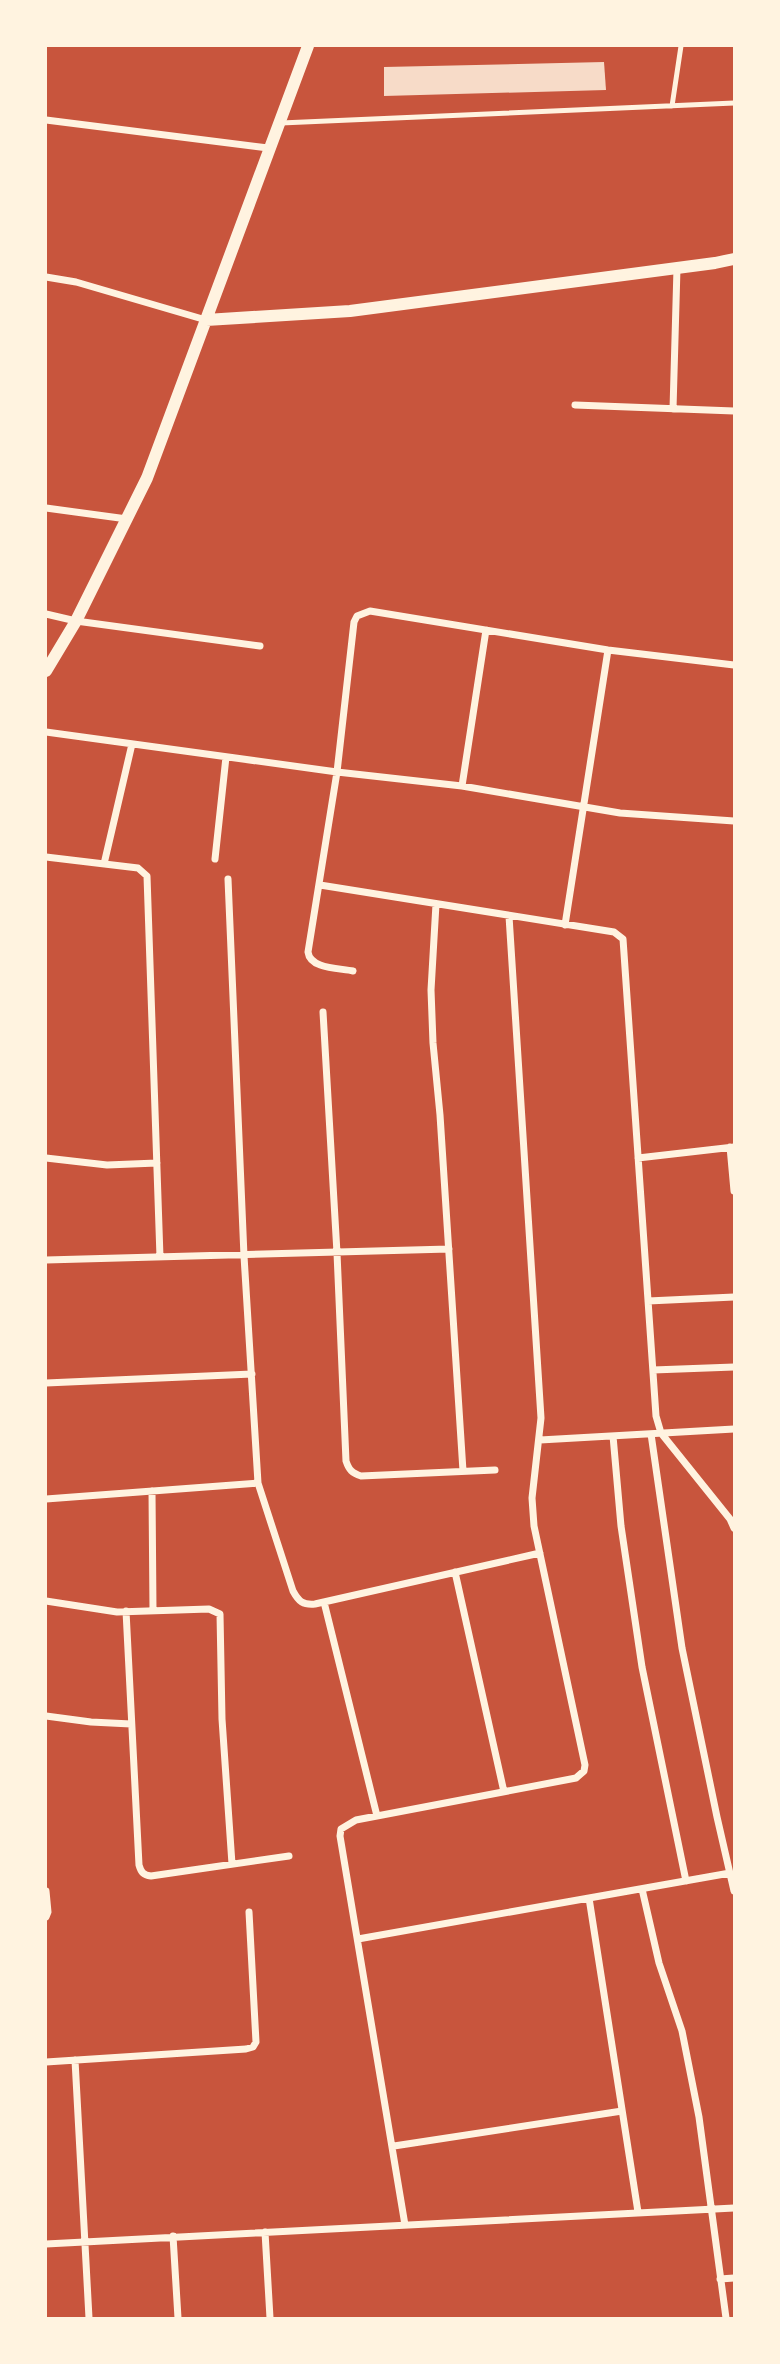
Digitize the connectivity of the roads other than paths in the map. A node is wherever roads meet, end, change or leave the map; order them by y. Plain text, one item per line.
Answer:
1 (308, 46) edge
2 (681, 46) edge
3 (734, 103) edge
4 (672, 106) junction
5 (46, 120) edge
6 (278, 123) junction
7 (268, 148) junction
8 (734, 259) edge
9 (677, 268) junction
10 (46, 278) edge
11 (205, 320) junction
12 (575, 405) dead end
13 (674, 409) junction
14 (734, 411) edge
15 (46, 508) edge
16 (127, 519) junction
17 (46, 614) edge
18 (76, 621) junction
19 (486, 630) junction
20 (260, 646) dead end
21 (608, 650) junction
22 (734, 665) edge
23 (46, 671) edge
24 (46, 732) edge
25 (132, 744) junction
26 (226, 757) junction
27 (337, 772) junction
28 (463, 786) junction
29 (583, 806) junction
30 (734, 821) edge
31 (46, 857) edge
32 (215, 859) dead end
33 (104, 864) junction
34 (228, 879) dead end
35 (320, 885) junction
36 (436, 904) junction
37 (509, 916) junction
38 (565, 925) junction
39 (353, 971) dead end
40 (323, 1012) dead end
41 (732, 1147) edge
42 (46, 1157) edge
43 (638, 1158) junction
44 (157, 1163) junction
45 (734, 1191) edge
46 (449, 1249) junction
47 (337, 1253) junction
48 (244, 1256) junction
49 (160, 1257) junction
50 (46, 1260) edge
51 (734, 1297) edge
52 (648, 1301) junction
53 (734, 1367) edge
54 (653, 1370) junction
55 (252, 1374) junction
56 (46, 1383) edge
57 (734, 1429) edge
58 (661, 1433) junction
59 (651, 1434) junction
60 (612, 1436) junction
61 (540, 1440) junction
62 (495, 1470) dead end
63 (463, 1471) junction
64 (258, 1483) junction
65 (152, 1491) junction
66 (46, 1498) edge
67 (734, 1528) edge
68 (540, 1553) junction
69 (455, 1572) junction
70 (46, 1601) edge
71 (324, 1602) junction
72 (153, 1610) junction
73 (126, 1611) junction
74 (46, 1716) edge
75 (131, 1724) junction
76 (504, 1791) junction
77 (377, 1816) junction
78 (289, 1856) dead end
79 (232, 1864) junction
80 (730, 1873) junction
81 (686, 1881) junction
82 (642, 1889) junction
83 (46, 1891) edge
84 (734, 1891) edge
85 (589, 1898) junction
86 (249, 1912) dead end
87 (46, 1917) edge
88 (358, 1939) junction
89 (75, 2060) junction
90 (46, 2062) edge
91 (622, 2111) junction
92 (394, 2146) junction
93 (734, 2208) edge
94 (709, 2209) junction
95 (638, 2212) junction
96 (405, 2225) junction
97 (265, 2232) junction
98 (173, 2236) junction
99 (86, 2241) junction
100 (46, 2244) edge
101 (734, 2278) edge
102 (720, 2279) junction
103 (89, 2319) edge
104 (178, 2319) edge
105 (270, 2319) edge
106 (726, 2319) edge

1 - 6 street
2 - 4 lane
3 - 4 lane
4 - 6 lane
5 - 7 street
6 - 7 street
7 - 11 street
8 - 9 street
9 - 11 street
9 - 13 street
10 - 11 street
11 - 16 street
12 - 13 street
13 - 14 street
15 - 16 street
16 - 18 street
17 - 18 street
18 - 20 street
18 - 23 street
19 - 21 street
19 - 27 street
19 - 28 street
21 - 22 street
21 - 29 street
24 - 25 street
25 - 26 street
25 - 33 street
26 - 27 street
26 - 32 street
27 - 28 street
27 - 35 street
28 - 29 street
29 - 30 street
29 - 38 street
31 - 33 street
33 - 44 street
34 - 48 street
35 - 36 street
35 - 39 street
36 - 37 street
36 - 46 street
37 - 38 street
37 - 61 street
38 - 43 street
40 - 47 street
41 - 43 street
41 - 45 street
42 - 44 street
43 - 52 street
44 - 49 street
46 - 47 street
46 - 63 street
47 - 48 street
47 - 63 street
48 - 49 street
48 - 55 street
49 - 50 street
51 - 52 street
52 - 54 street
53 - 54 street
54 - 58 street
55 - 56 street
55 - 64 street
57 - 58 street
58 - 59 street
58 - 67 street
59 - 60 street
59 - 80 street
60 - 61 street
60 - 81 street
61 - 68 street
62 - 63 street
64 - 65 street
64 - 71 street
65 - 66 street
65 - 72 street
68 - 69 street
68 - 76 street
69 - 71 street
69 - 76 street
70 - 73 street
71 - 77 street
72 - 73 street
72 - 79 street
73 - 75 street
74 - 75 street
75 - 79 street
76 - 77 street
77 - 88 street
78 - 79 street
80 - 81 street
80 - 84 street
81 - 82 street
82 - 85 street
82 - 94 street
83 - 87 street
85 - 88 street
85 - 91 street
86 - 89 street
88 - 92 street
89 - 90 street
89 - 99 street
91 - 92 street
91 - 95 street
92 - 96 street
93 - 94 street
94 - 95 street
94 - 102 street
95 - 96 street
96 - 97 street
97 - 98 street
97 - 105 street
98 - 99 street
98 - 104 street
99 - 100 street
99 - 103 street
101 - 102 street
102 - 106 street

